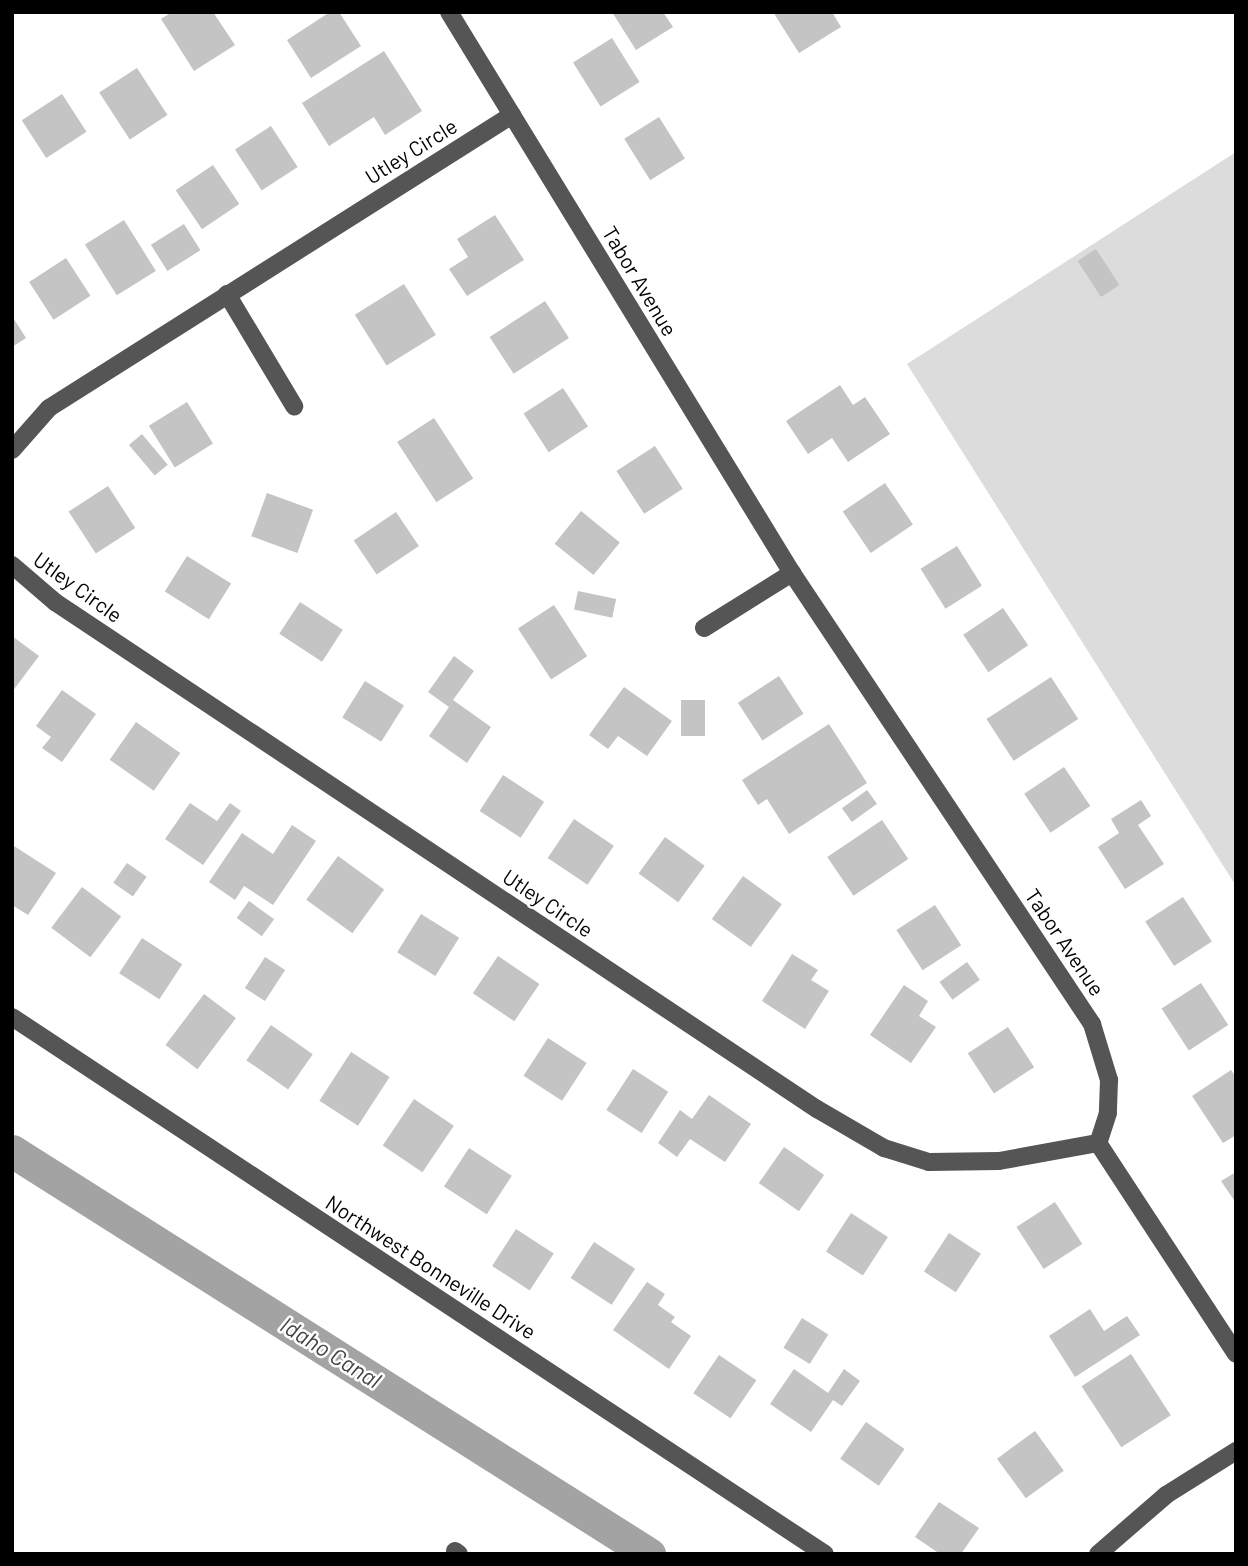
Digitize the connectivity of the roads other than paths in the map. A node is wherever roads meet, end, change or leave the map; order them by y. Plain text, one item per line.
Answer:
1 (449, 12) edge
2 (512, 115) junction
3 (228, 293) junction
4 (294, 406) dead end
5 (12, 450) edge
6 (12, 565) edge
7 (792, 573) junction
8 (704, 628) dead end
9 (12, 1017) edge
10 (1098, 1143) junction
11 (1236, 1354) edge
12 (1236, 1451) edge
13 (825, 1554) edge
14 (1098, 1554) edge

1 - 2 street, Tabor Avenue
2 - 3 street, Utley Circle
2 - 7 street, Tabor Avenue
3 - 4 street
3 - 5 street, Utley Circle
6 - 10 street, Utley Circle
7 - 8 street
7 - 10 street, Tabor Avenue
9 - 13 street, Northwest Bonneville Drive
10 - 11 street
12 - 14 street

